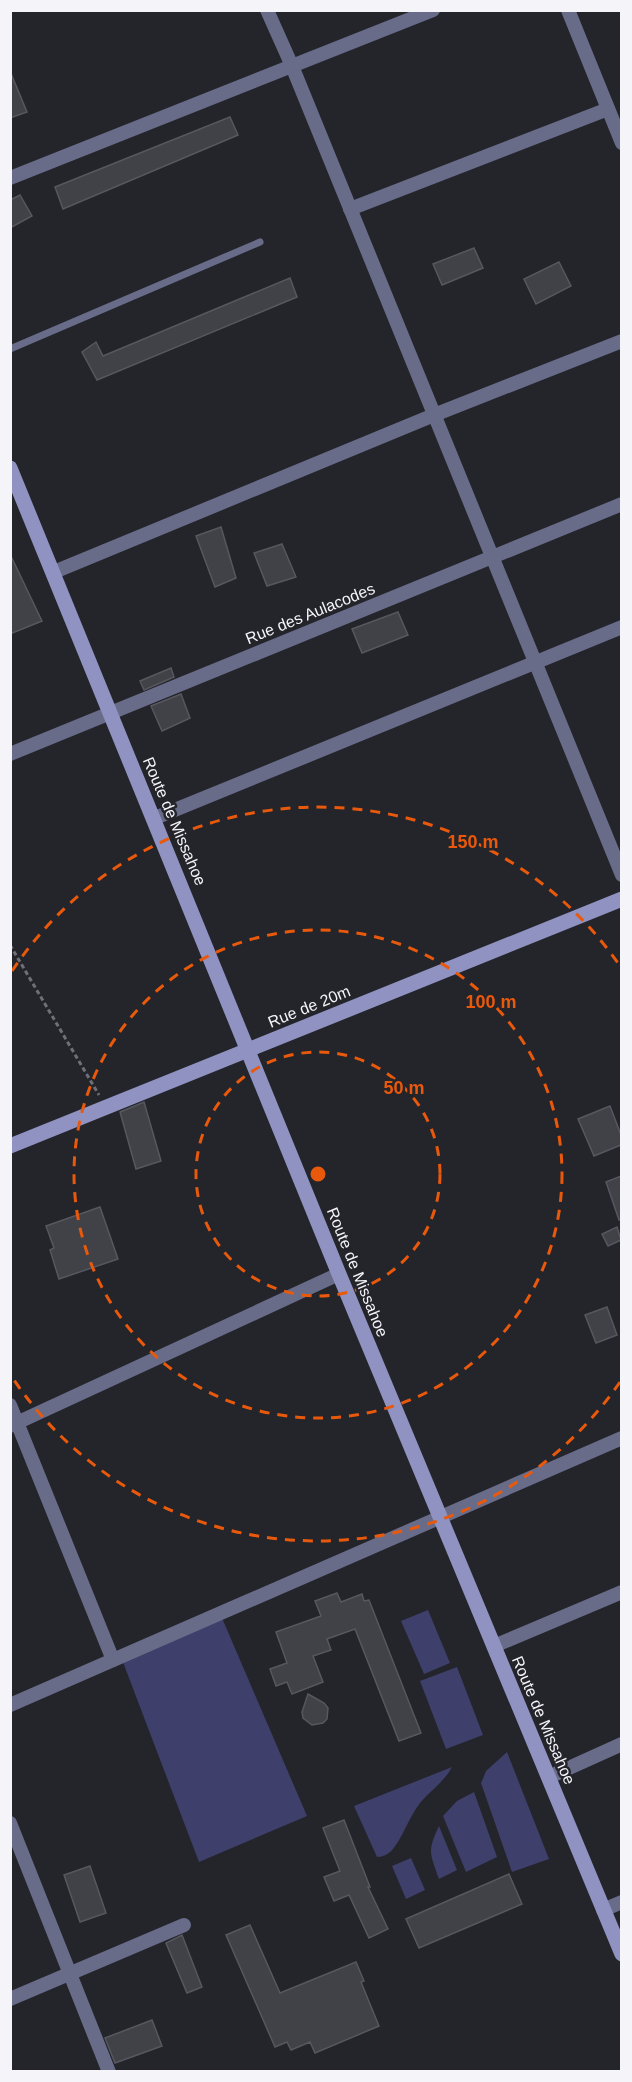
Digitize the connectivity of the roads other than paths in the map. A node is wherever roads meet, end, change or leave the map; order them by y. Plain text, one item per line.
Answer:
1 (267, 10) edge
2 (433, 10) edge
3 (568, 10) edge
4 (292, 66) junction
5 (608, 109) junction
6 (621, 143) edge
7 (10, 178) edge
8 (350, 209) junction
9 (260, 242) dead end
10 (621, 341) edge
11 (10, 349) edge
12 (434, 415) junction
13 (10, 468) edge
14 (621, 504) edge
15 (492, 557) junction
16 (54, 572) junction
17 (621, 627) edge
18 (535, 662) junction
19 (110, 712) junction
20 (10, 754) edge
21 (155, 818) junction
22 (621, 875) edge
23 (621, 899) edge
24 (249, 1050) junction
25 (10, 1146) edge
26 (339, 1274) junction
27 (10, 1405) edge
28 (14, 1424) edge
29 (621, 1438) edge
30 (440, 1517) junction
31 (621, 1592) edge
32 (494, 1646) junction
33 (113, 1660) junction
34 (10, 1704) edge
35 (621, 1744) edge
36 (549, 1777) junction
37 (10, 1823) edge
38 (621, 1902) edge
39 (603, 1910) junction
40 (184, 1925) dead end
41 (621, 1954) edge
42 (70, 1973) junction
43 (10, 1999) edge
44 (109, 2072) edge

1 - 4 street
2 - 4 street
3 - 5 street
4 - 7 street
4 - 8 street
5 - 6 street
5 - 8 street
8 - 12 street
9 - 11 lane
10 - 12 street
12 - 15 street
12 - 16 street
13 - 16 main road, Route de Missahoe
14 - 15 street, Rue des Aulacodes
15 - 18 street
15 - 19 street, Rue des Aulacodes
16 - 19 main road, Route de Missahoe
17 - 18 street
18 - 21 street
18 - 22 street
19 - 20 street, Rue des Aulacodes
19 - 21 main road, Route de Missahoe
21 - 24 main road, Route de Missahoe
23 - 24 main road, Rue de 20m
24 - 25 main road, Rue de 20m
24 - 26 main road, Route de Missahoe
26 - 28 street
26 - 30 main road, Route de Missahoe
27 - 28 street
28 - 33 street
29 - 30 street
30 - 32 main road, Route de Missahoe
30 - 33 street
31 - 32 street
32 - 36 main road, Route de Missahoe
33 - 34 street
35 - 36 street
36 - 39 main road, Route de Missahoe
37 - 42 street
38 - 39 street
39 - 41 main road, Route de Missahoe
40 - 42 street
42 - 43 street
42 - 44 street

